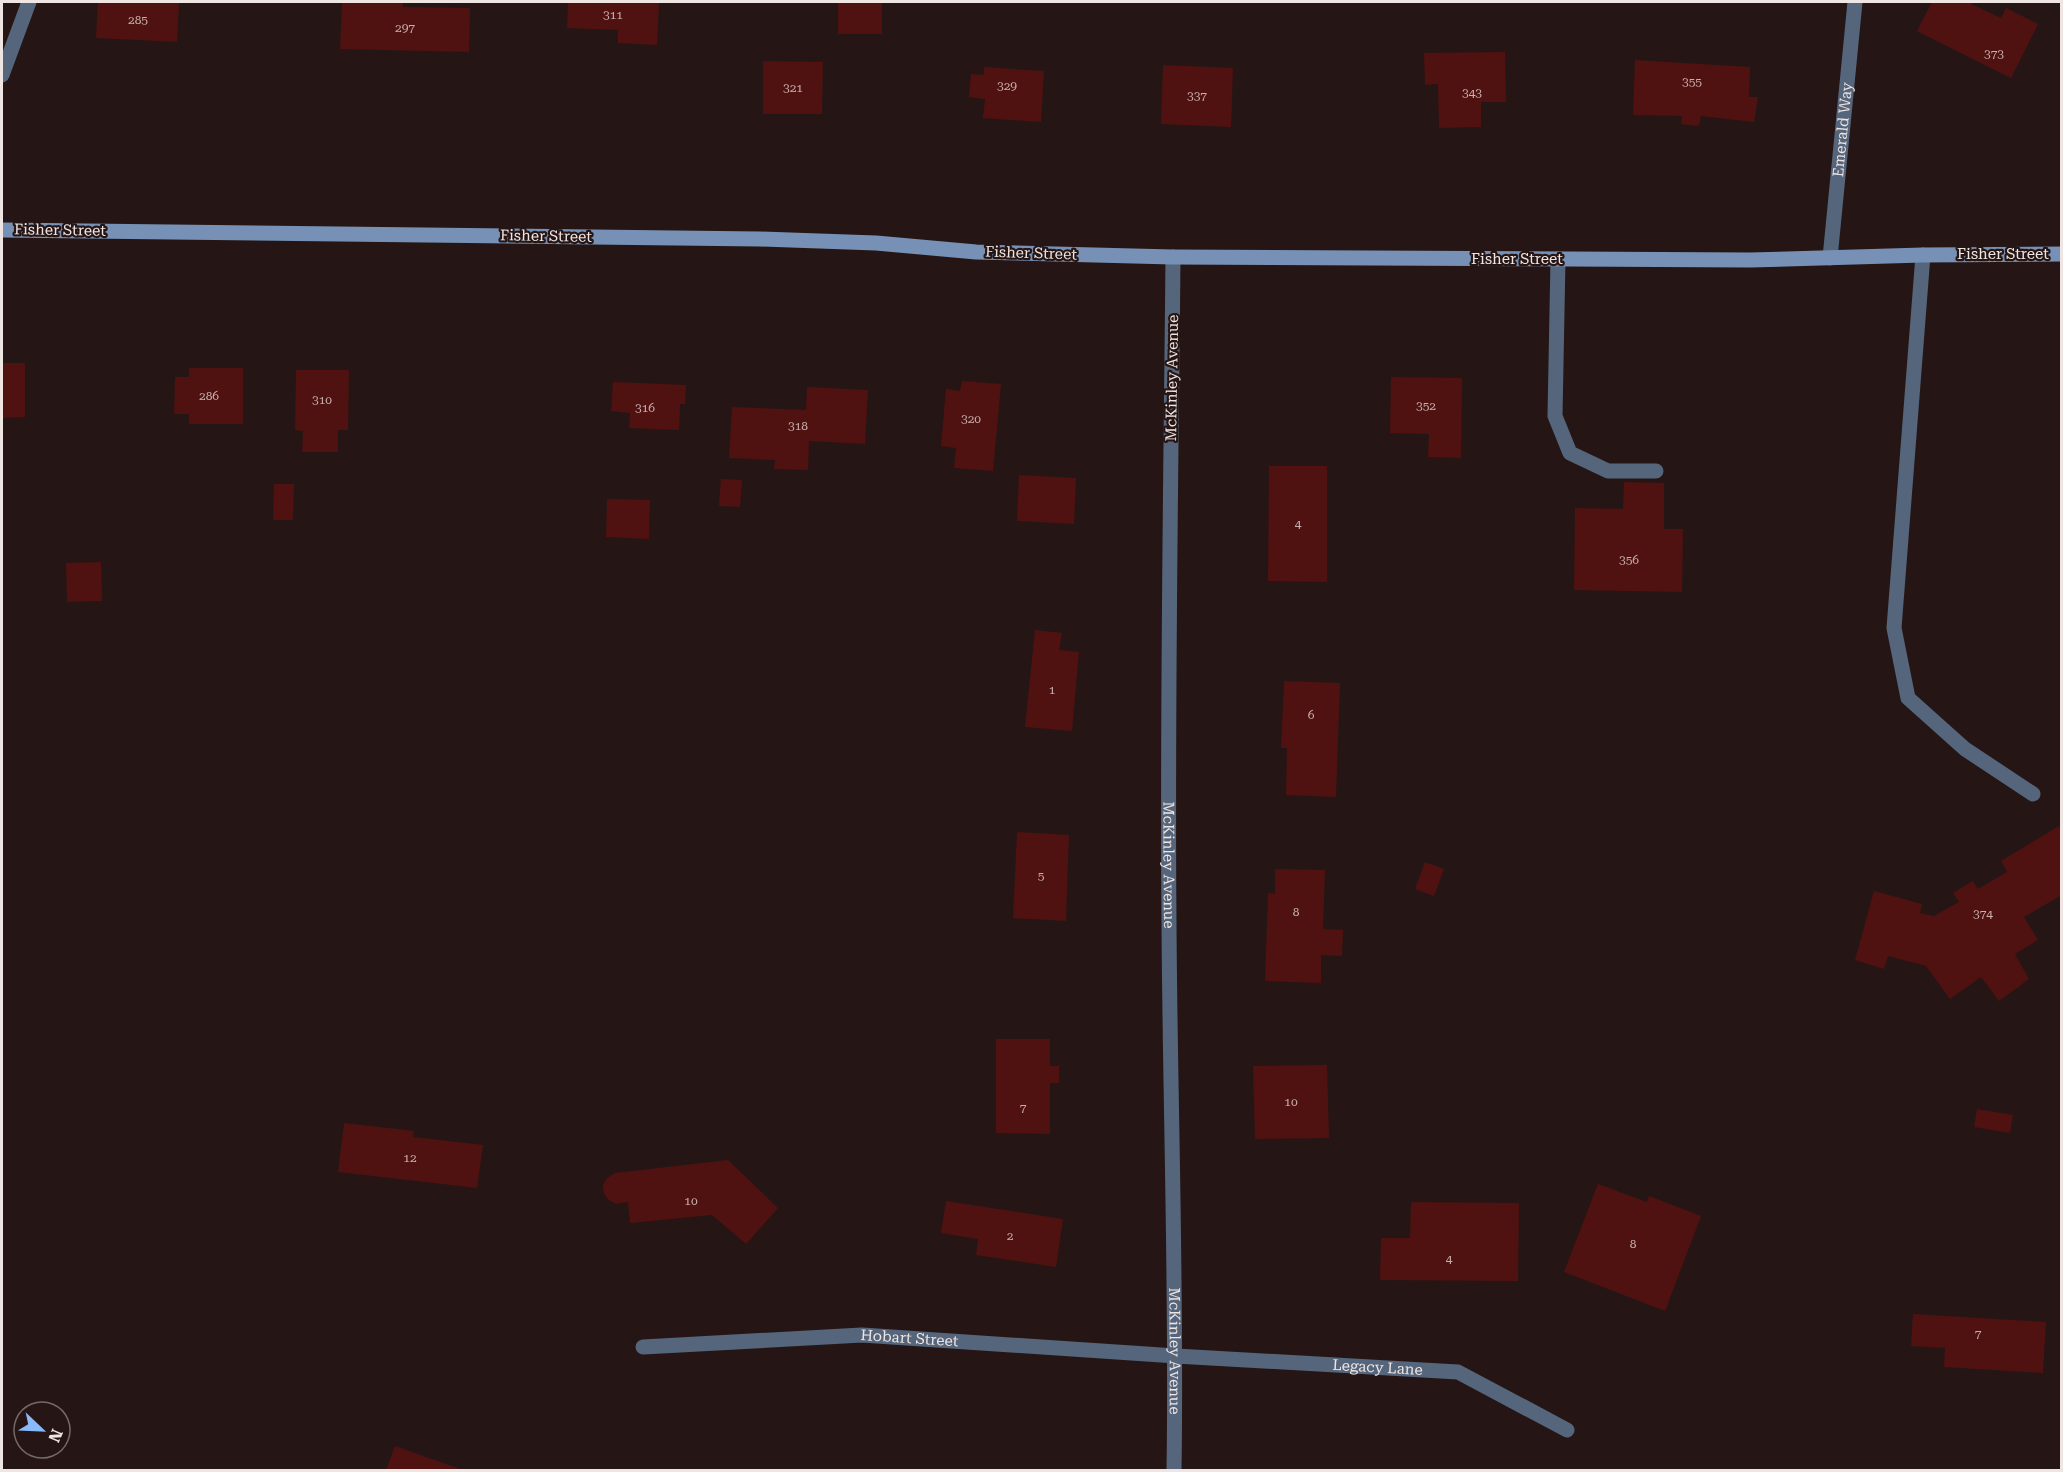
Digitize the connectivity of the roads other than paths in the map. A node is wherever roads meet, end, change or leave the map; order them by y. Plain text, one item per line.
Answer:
1 (29, 2) edge
2 (1854, 2) edge
3 (2, 75) edge
4 (2, 230) edge
5 (2061, 254) edge
6 (1923, 255) junction
7 (1173, 258) junction
8 (1830, 258) junction
9 (1558, 259) junction
10 (1656, 471) dead end
11 (2033, 794) dead end
12 (643, 1347) dead end
13 (1176, 1356) junction
14 (1567, 1430) dead end
15 (1174, 1470) edge

1 - 3 street
2 - 8 street, Emerald Way
4 - 7 main road, Fisher Street
5 - 6 main road, Fisher Street
6 - 8 main road, Fisher Street
6 - 11 street
7 - 9 main road, Fisher Street
7 - 13 street, McKinley Avenue
8 - 9 main road, Fisher Street
9 - 10 street
12 - 13 street, Hobart Street
13 - 14 street, Legacy Lane
13 - 15 street, McKinley Avenue

